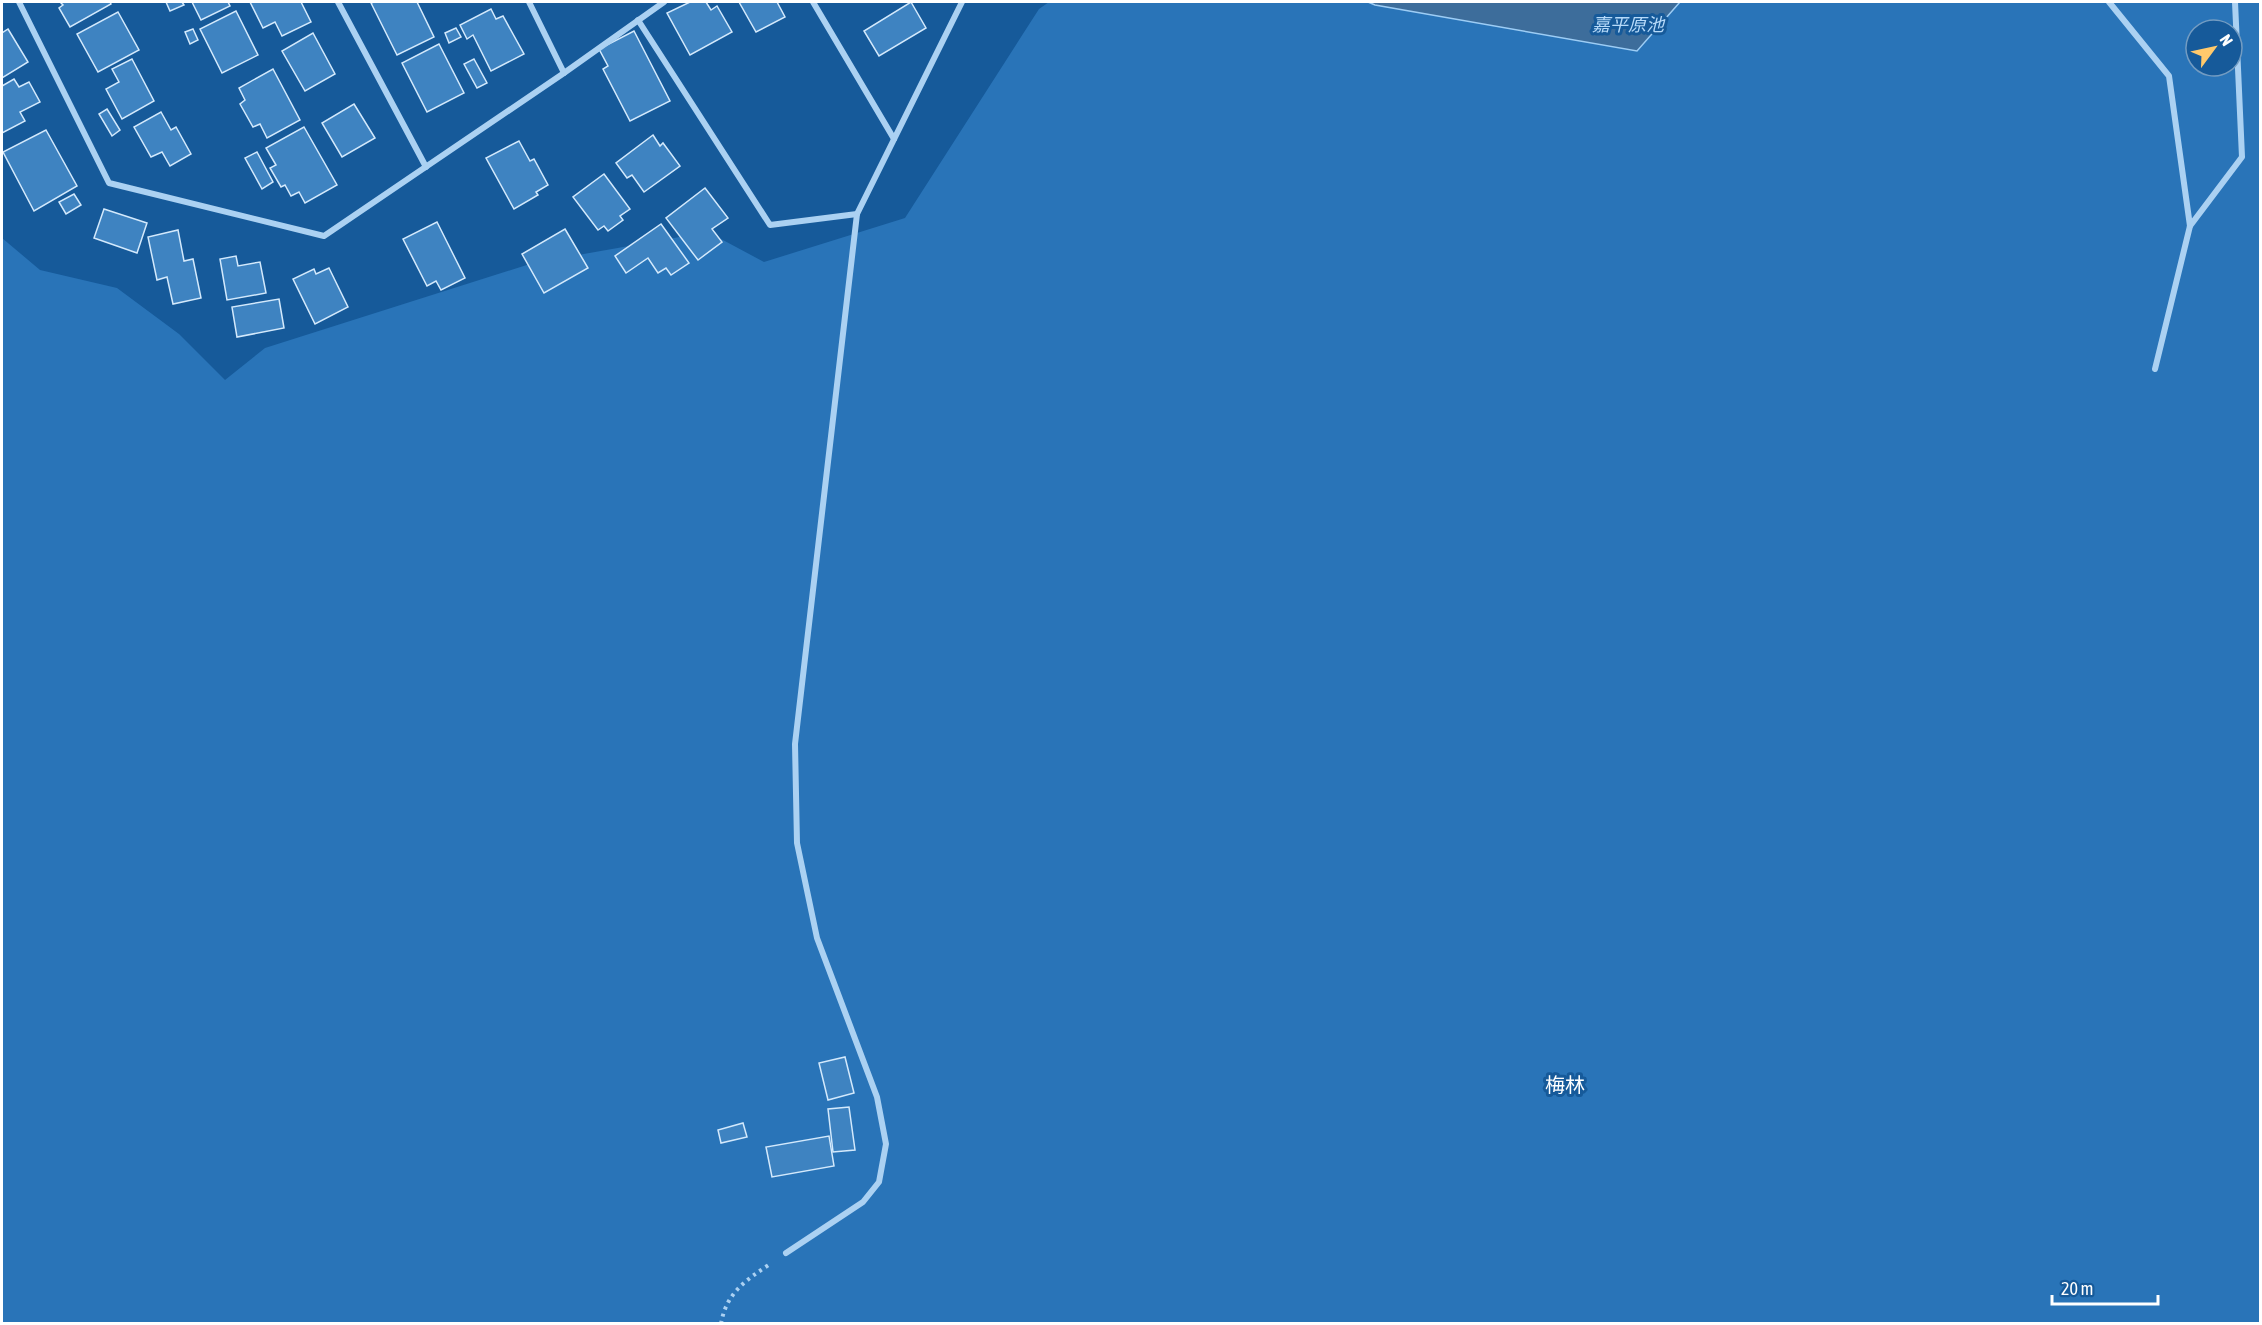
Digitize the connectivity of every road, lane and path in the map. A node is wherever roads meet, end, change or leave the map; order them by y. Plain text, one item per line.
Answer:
1 (19, 2) edge
2 (338, 2) edge
3 (529, 2) edge
4 (664, 2) edge
5 (813, 2) edge
6 (962, 2) edge
7 (2109, 2) edge
8 (2235, 2) edge
9 (638, 20) junction
10 (564, 73) junction
11 (894, 139) junction
12 (426, 167) junction
13 (857, 214) junction
14 (2190, 226) junction
15 (2154, 369) dead end
16 (786, 1253) joint
17 (721, 1323) edge

1 - 12 street
2 - 12 street
3 - 10 street
4 - 9 street
5 - 11 street
6 - 11 street
7 - 14 street
8 - 14 street
9 - 10 street
9 - 13 street
10 - 12 street
11 - 13 street
13 - 16 street
14 - 15 street
16 - 17 path

